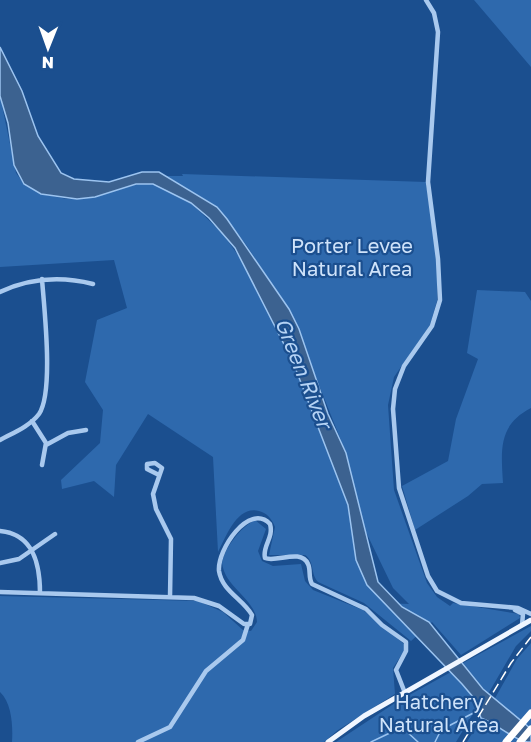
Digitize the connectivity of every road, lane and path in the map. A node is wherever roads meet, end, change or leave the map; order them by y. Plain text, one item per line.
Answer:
1 (426, 0) edge
2 (42, 279) junction
3 (93, 284) dead end
4 (0, 292) edge
5 (32, 421) junction
6 (86, 430) dead end
7 (0, 440) edge
8 (46, 445) junction
9 (42, 465) dead end
10 (159, 475) dead end
11 (0, 531) edge
12 (55, 534) dead end
13 (32, 550) junction
14 (0, 563) edge
15 (0, 592) edge
16 (40, 593) junction
17 (170, 597) junction
18 (501, 607) junction
19 (531, 607) edge
20 (518, 608) junction
21 (531, 614) edge
22 (531, 620) edge
23 (248, 624) junction
24 (522, 625) junction
25 (405, 693) junction
26 (531, 712) edge
27 (531, 729) edge
28 (138, 742) edge
29 (328, 742) edge
30 (506, 742) edge
31 (520, 742) edge

1 - 18 street
2 - 3 street
2 - 4 street
2 - 5 street
5 - 7 street
5 - 8 street
6 - 8 street
8 - 9 street
10 - 17 street
11 - 13 street
12 - 13 street
13 - 14 street
13 - 16 street
15 - 16 street
16 - 17 street
17 - 23 street
18 - 20 street
18 - 24 street
19 - 20 street
20 - 21 street
22 - 24 main road
23 - 25 street
23 - 28 street
24 - 25 main road
25 - 29 main road
26 - 30 highway
27 - 31 highway

